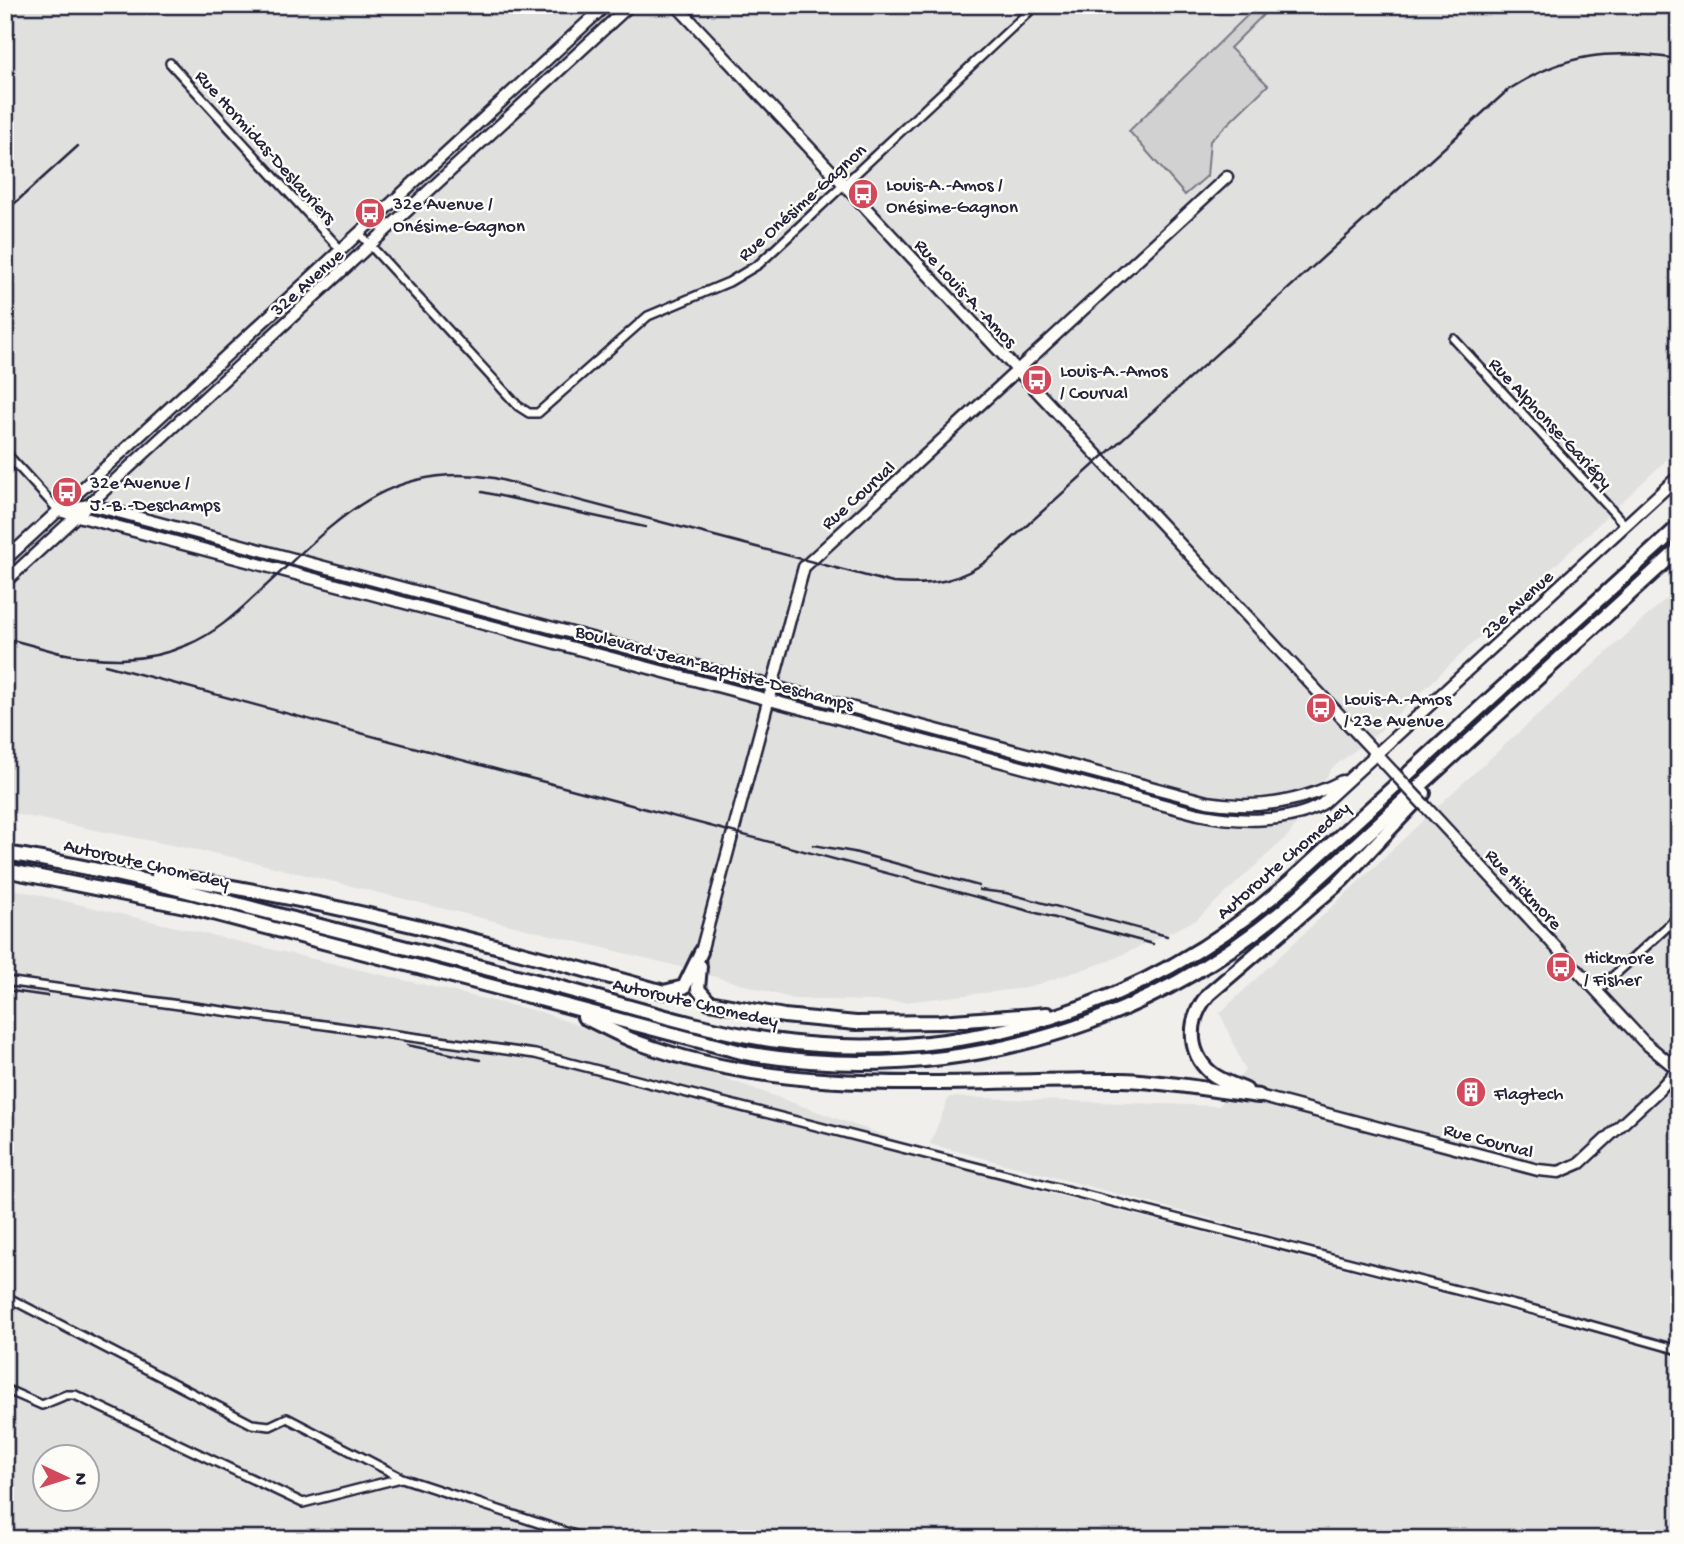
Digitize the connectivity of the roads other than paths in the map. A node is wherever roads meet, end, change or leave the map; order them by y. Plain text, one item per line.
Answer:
1 (606, 5) edge
2 (630, 5) edge
3 (676, 5) edge
4 (1035, 5) edge
5 (170, 63) dead end
6 (1227, 177) dead end
7 (844, 185) junction
8 (359, 233) junction
9 (370, 246) junction
10 (341, 250) junction
11 (1454, 339) dead end
12 (1017, 370) junction
13 (5, 452) edge
14 (1679, 477) edge
15 (89, 505) junction
16 (59, 511) junction
17 (79, 514) junction
18 (1626, 526) junction
19 (1679, 526) edge
20 (1679, 549) edge
21 (267, 552) junction
22 (5, 560) edge
23 (264, 564) junction
24 (5, 582) edge
25 (640, 652) junction
26 (637, 664) junction
27 (771, 687) junction
28 (768, 699) junction
29 (1485, 728) junction
30 (1377, 755) junction
31 (1354, 775) junction
32 (5, 853) edge
33 (69, 863) junction
34 (5, 870) edge
35 (1679, 916) edge
36 (701, 952) junction
37 (5, 981) edge
38 (1597, 991) junction
39 (558, 1005) junction
40 (1070, 1013) junction
41 (1678, 1071) edge
42 (1259, 1096) junction
43 (5, 1296) edge
44 (1679, 1350) edge
45 (5, 1389) edge
46 (402, 1478) junction
47 (587, 1539) edge

1 - 8 street, 32e Avenue
2 - 9 street, 32e Avenue
3 - 7 street, Rue Louis-A.-Amos
4 - 7 street, Rue Onésime-Gagnon
5 - 10 street, Rue Hormidas-Deslauriers
6 - 12 street, Rue Courval
7 - 9 street, Rue Onésime-Gagnon
7 - 12 street, Rue Louis-A.-Amos
8 - 9 street, Rue Onésime-Gagnon
8 - 10 street, 32e Avenue
9 - 15 street, 32e Avenue
10 - 16 street, 32e Avenue
11 - 18 street, Rue Alphonse-Gariépy
12 - 27 street, Rue Courval
12 - 30 street, Rue Louis-A.-Amos
13 - 16 street
14 - 18 street, 23e Avenue
15 - 16 street, Boulevard Jean-Baptiste-Deschamps
15 - 17 street, 32e Avenue
15 - 21 street, Boulevard Jean-Baptiste-Deschamps
16 - 17 street, Boulevard Jean-Baptiste-Deschamps
16 - 22 street, 32e Avenue
17 - 23 street, Boulevard Jean-Baptiste-Deschamps
17 - 24 street, 32e Avenue
18 - 30 street, 23e Avenue
19 - 40 highway, Autoroute Chomedey
20 - 29 highway, Autoroute Chomedey
21 - 23 street
21 - 25 street, Boulevard Jean-Baptiste-Deschamps
23 - 26 street, Boulevard Jean-Baptiste-Deschamps
25 - 26 street
25 - 27 street, Boulevard Jean-Baptiste-Deschamps
26 - 28 street, Boulevard Jean-Baptiste-Deschamps
27 - 28 street, Rue Courval
27 - 31 street, Boulevard Jean-Baptiste-Deschamps
28 - 31 street, Boulevard Jean-Baptiste-Deschamps
28 - 36 street, Rue Courval
29 - 39 highway, Autoroute Chomedey
29 - 42 highway
30 - 31 street, Boulevard Jean-Baptiste-Deschamps
30 - 38 street, Rue Hickmore, bridge
32 - 33 highway, Autoroute Chomedey
33 - 36 highway
33 - 40 highway, Autoroute Chomedey
34 - 39 highway, Autoroute Chomedey
35 - 38 street
36 - 40 highway
37 - 44 street
38 - 41 street, Rue Hickmore
39 - 42 highway
41 - 42 street, Rue Courval
43 - 46 street
45 - 46 street
46 - 47 street

